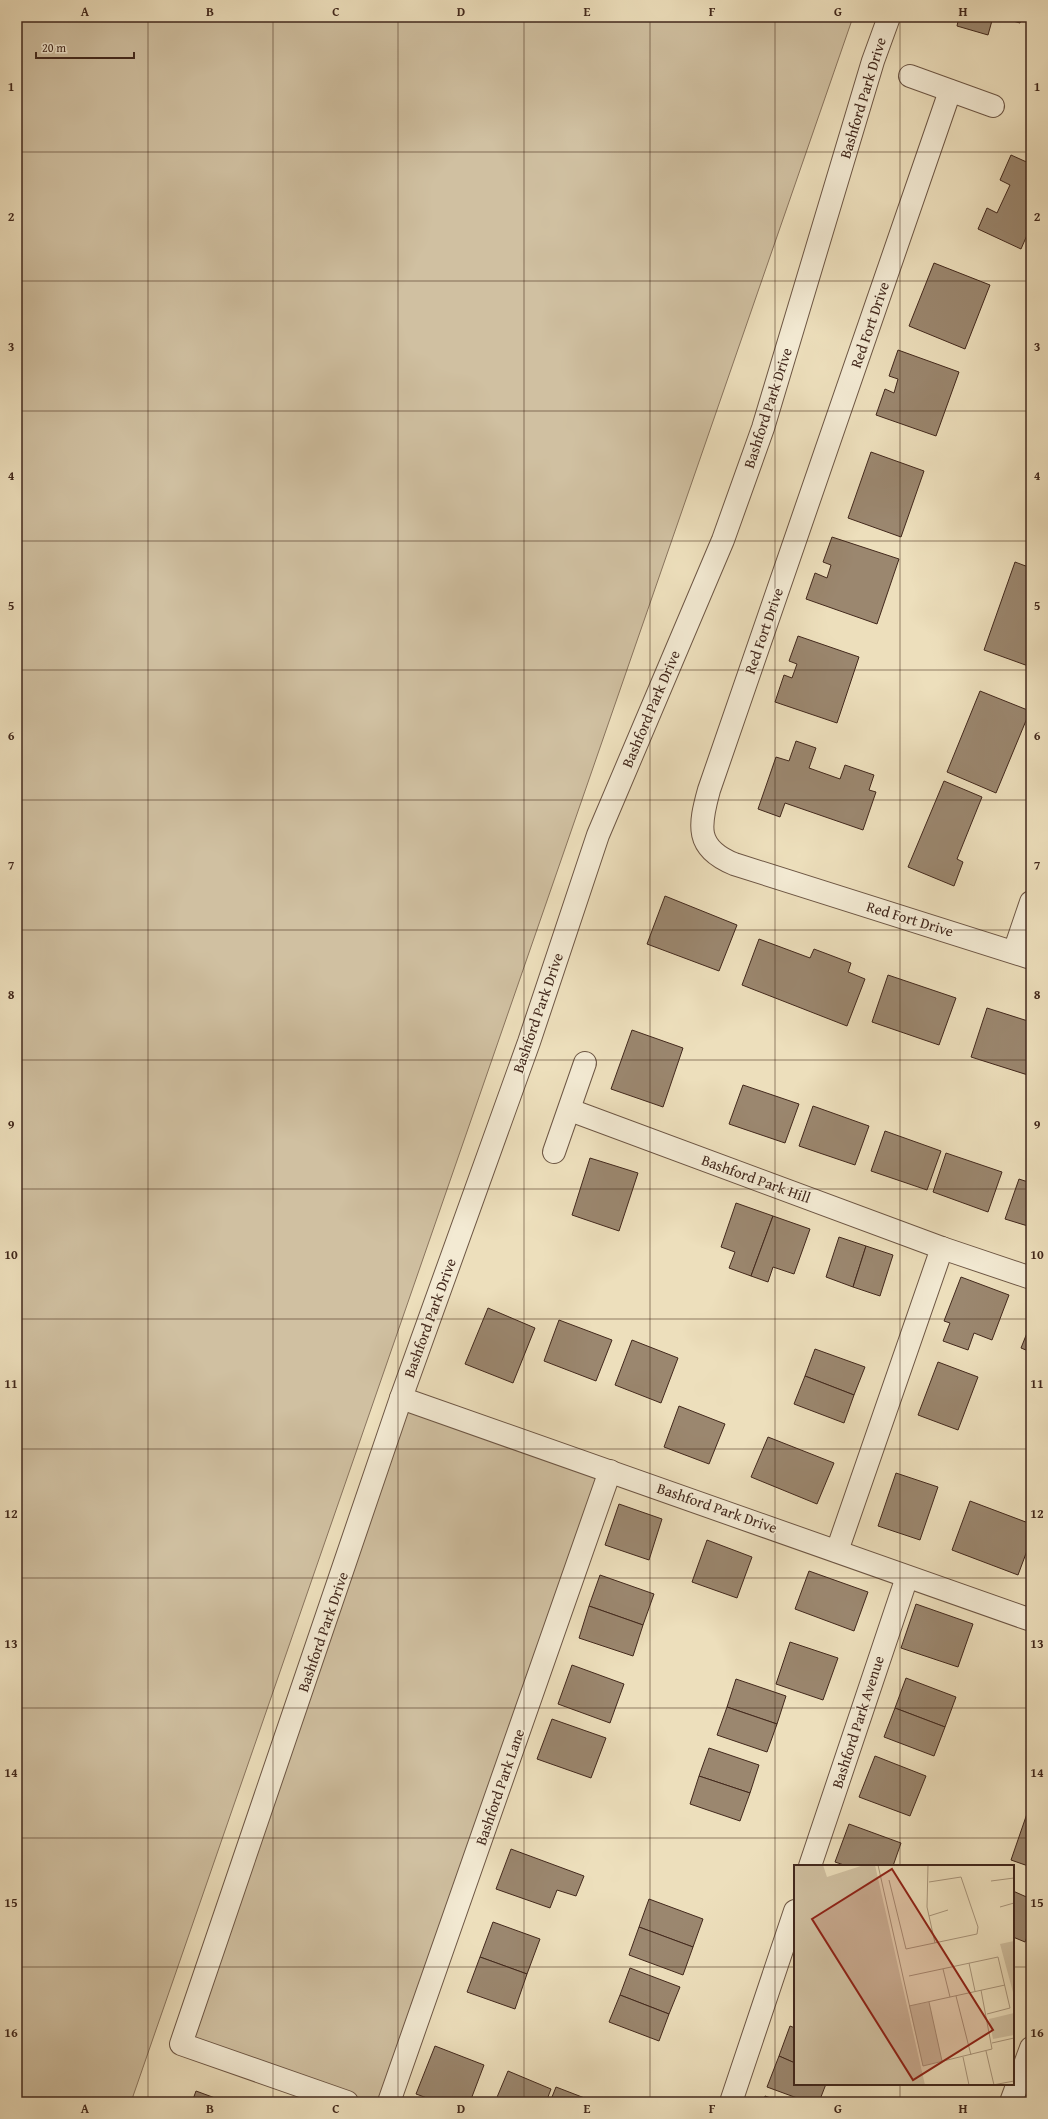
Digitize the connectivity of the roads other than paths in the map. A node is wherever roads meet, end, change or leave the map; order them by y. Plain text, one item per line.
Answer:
1 (889, 17) edge
2 (910, 76) dead end
3 (950, 91) junction
4 (993, 106) dead end
5 (1031, 902) edge
6 (1022, 955) edge
7 (585, 1063) dead end
8 (570, 1110) junction
9 (554, 1152) dead end
10 (942, 1248) junction
11 (1031, 1278) edge
12 (401, 1398) junction
13 (610, 1471) junction
14 (838, 1551) junction
15 (907, 1577) junction
16 (1031, 1620) edge
17 (810, 1865) edge
18 (794, 1914) edge
19 (1031, 2048) edge
20 (347, 2102) edge
21 (389, 2102) edge
22 (731, 2102) edge
23 (1010, 2102) edge

1 - 12 street, Bashford Park Drive
2 - 3 street
3 - 4 street
3 - 6 street, Red Fort Drive
5 - 6 street
7 - 8 street
8 - 9 street
8 - 10 street, Bashford Park Hill
10 - 11 street, Bashford Park Hill
10 - 14 street
12 - 13 street, Bashford Park Drive
12 - 20 street, Bashford Park Drive
13 - 14 street, Bashford Park Drive
13 - 21 street, Bashford Park Lane
14 - 15 street, Bashford Park Drive
15 - 16 street, Bashford Park Drive
15 - 17 street, Bashford Park Avenue
18 - 22 street
19 - 23 street

